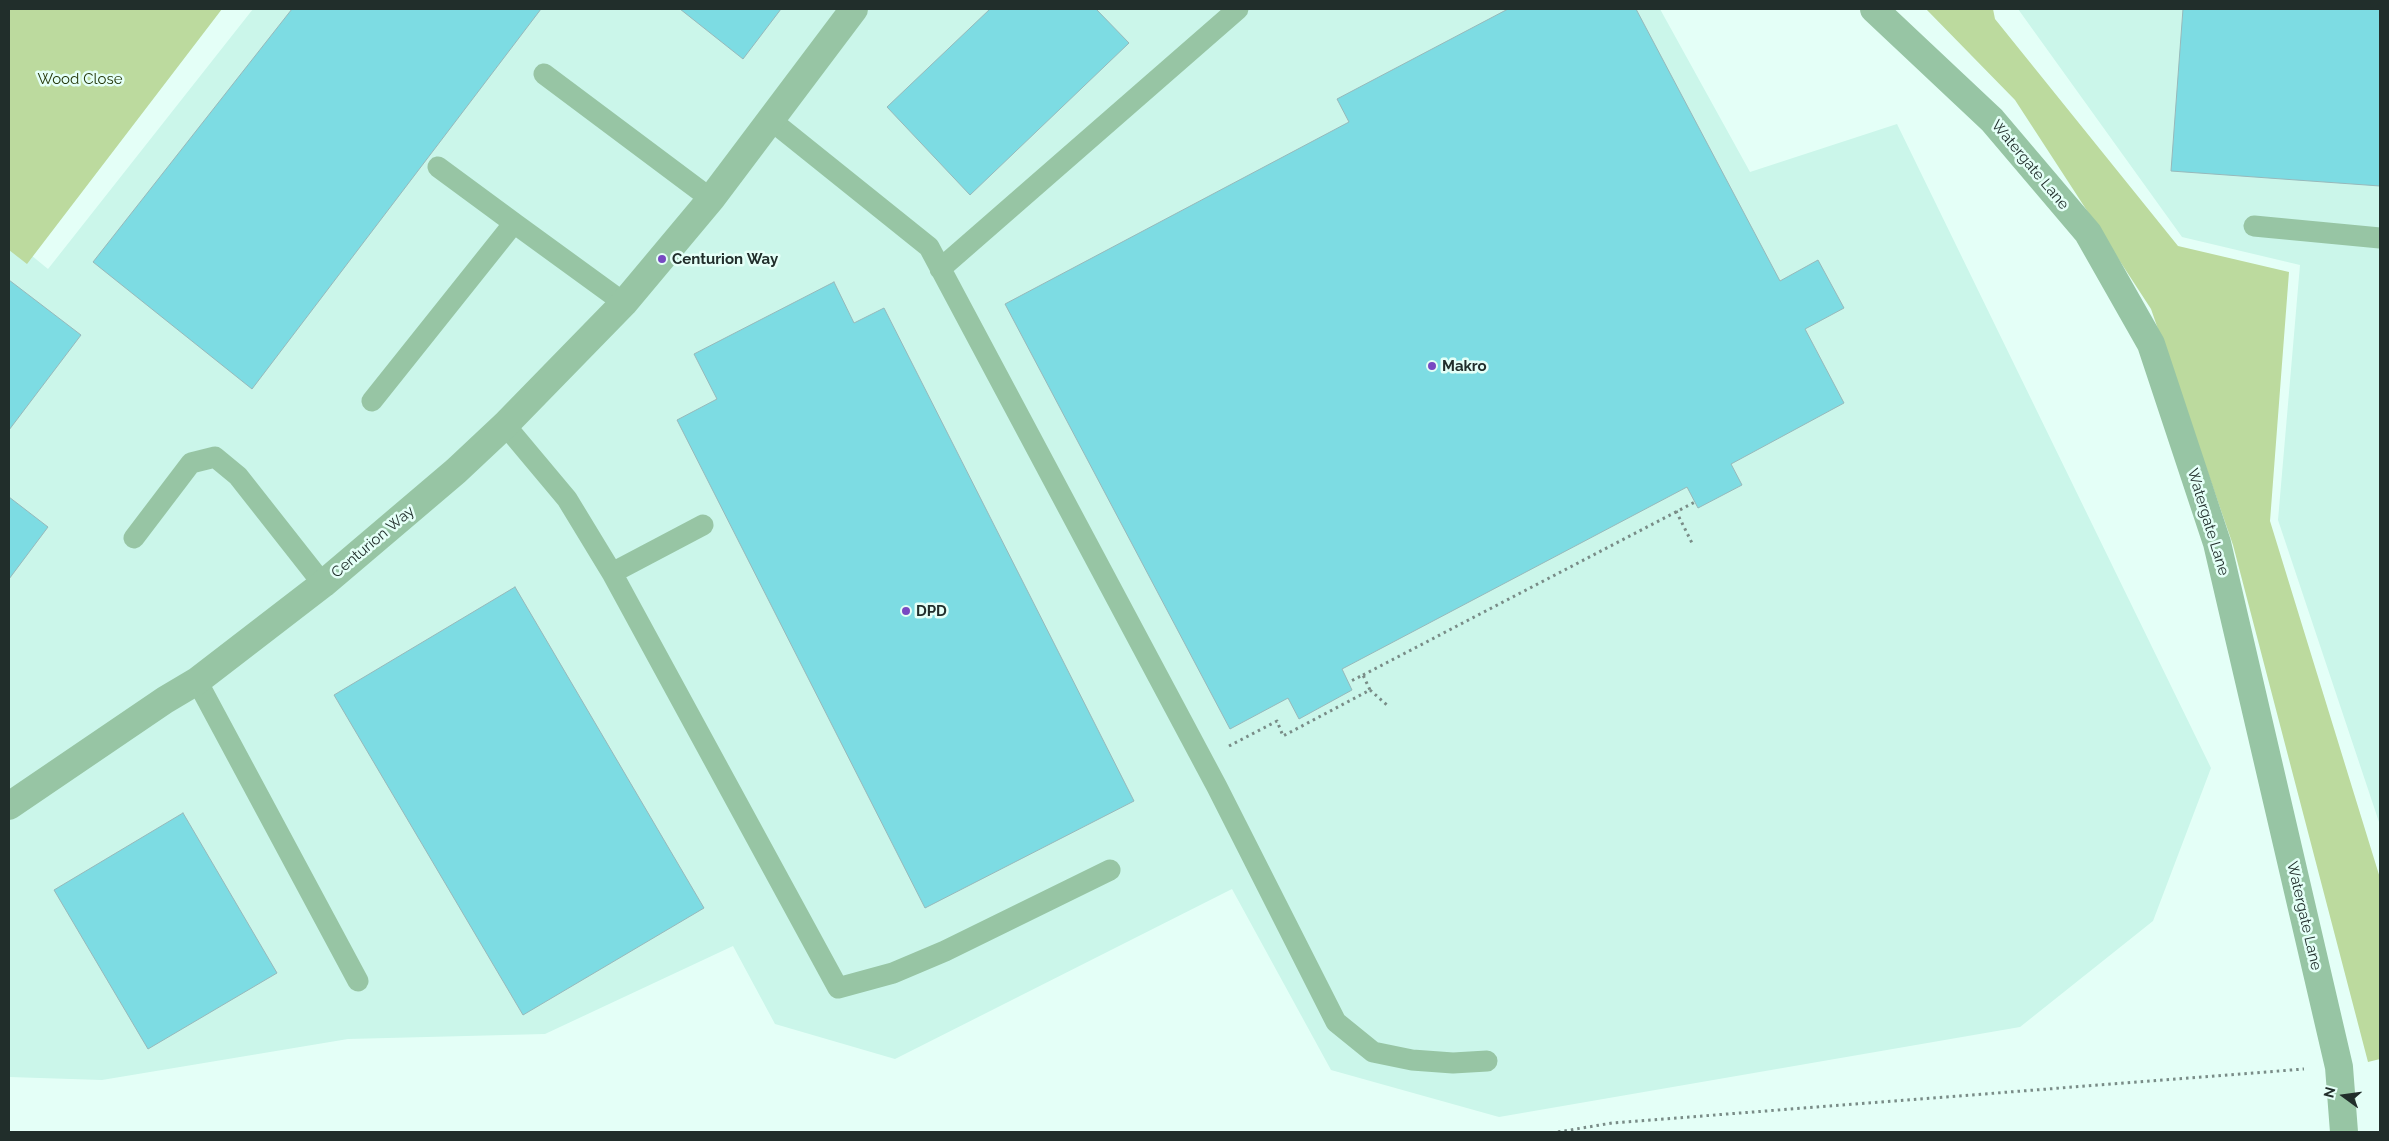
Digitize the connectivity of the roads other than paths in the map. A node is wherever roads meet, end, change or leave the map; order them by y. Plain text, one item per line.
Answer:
1 (854, 9) edge
2 (1238, 9) edge
3 (1874, 9) edge
4 (544, 74) dead end
5 (772, 121) junction
6 (438, 167) dead end
7 (711, 199) junction
8 (514, 223) junction
9 (2254, 226) dead end
10 (2380, 238) edge
11 (940, 269) junction
12 (624, 303) junction
13 (372, 401) dead end
14 (505, 425) junction
15 (703, 525) dead end
16 (134, 538) dead end
17 (612, 573) junction
18 (323, 584) junction
19 (197, 681) junction
20 (9, 806) edge
21 (1110, 870) dead end
22 (358, 981) dead end
23 (1487, 1061) dead end
24 (2344, 1132) edge

1 - 5 street, Centurion Way
2 - 11 lane
3 - 24 street, Watergate Lane
4 - 7 lane
5 - 7 street, Centurion Way
5 - 11 lane
6 - 8 lane
7 - 12 street, Centurion Way
8 - 12 lane
8 - 13 lane
9 - 10 lane
11 - 23 lane
12 - 14 street, Centurion Way
14 - 17 lane
14 - 18 street, Centurion Way
15 - 17 lane
16 - 18 lane
17 - 21 lane
18 - 19 street, Centurion Way
19 - 20 street, Centurion Way
19 - 22 lane

